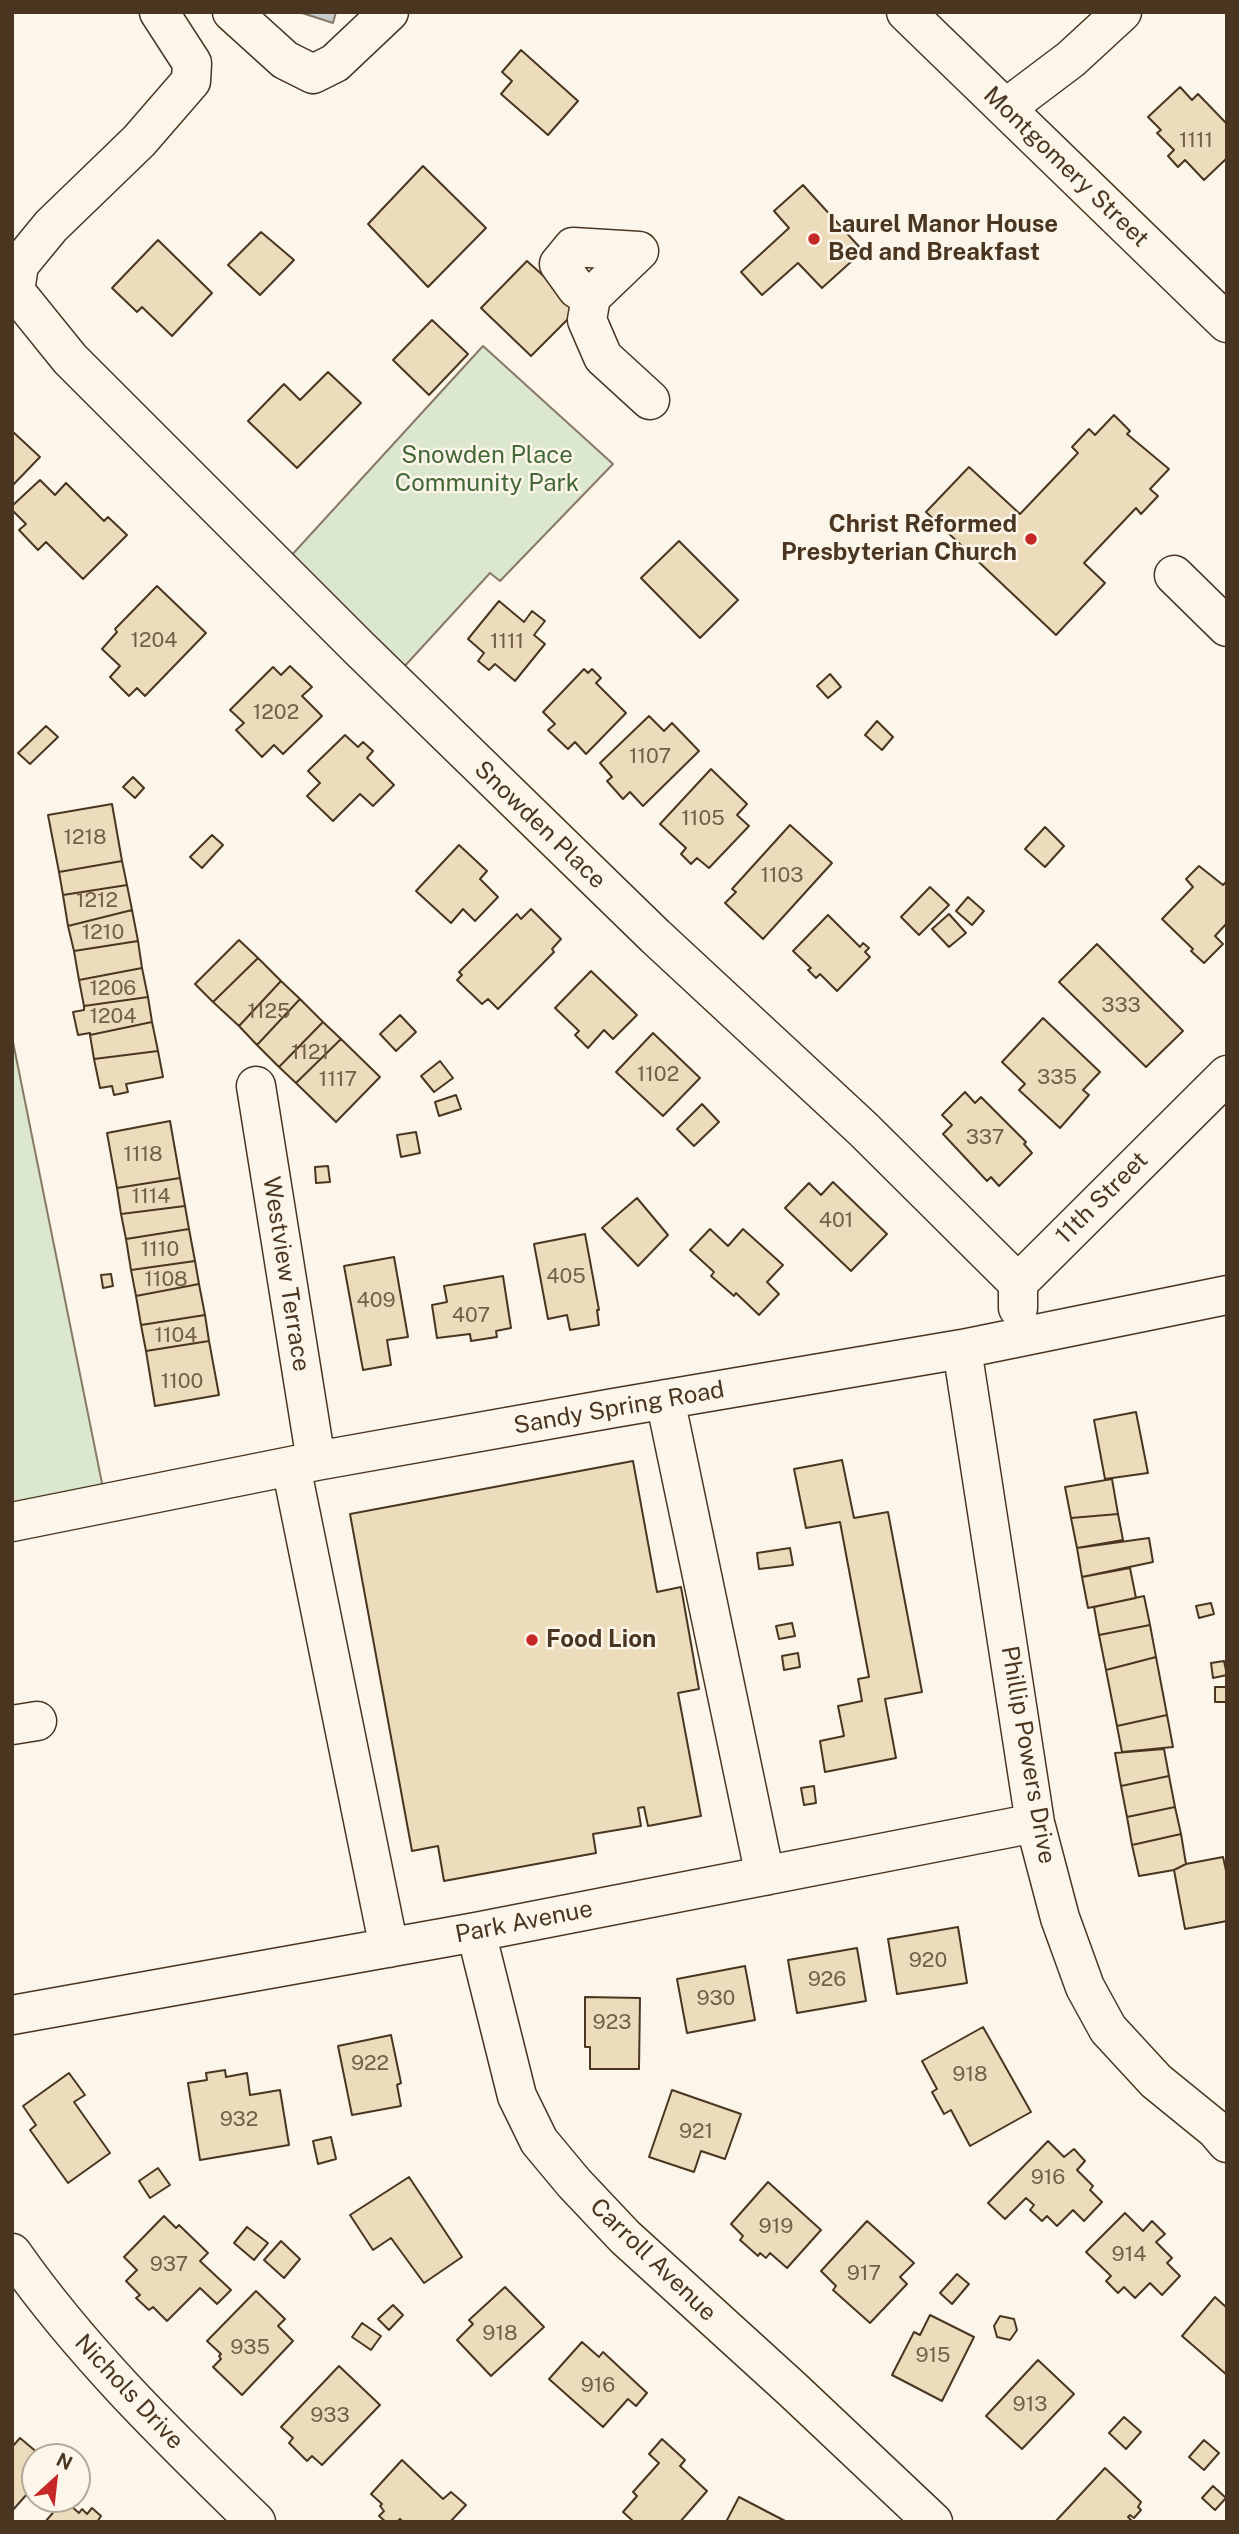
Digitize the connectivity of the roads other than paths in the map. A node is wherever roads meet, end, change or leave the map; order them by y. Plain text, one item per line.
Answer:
1 (159, 12) edge
2 (232, 12) edge
3 (389, 12) edge
4 (906, 12) edge
5 (1122, 12) edge
6 (1006, 108) junction
7 (592, 297) dead end
8 (1227, 323) edge
9 (650, 400) dead end
10 (1174, 575) dead end
11 (1227, 627) edge
12 (1227, 1075) edge
13 (256, 1086) dead end
14 (1018, 1283) junction
15 (1227, 1295) edge
16 (1017, 1338) junction
17 (962, 1349) junction
18 (665, 1399) junction
19 (304, 1464) junction
20 (12, 1521) edge
21 (1035, 1823) junction
22 (765, 1876) junction
23 (476, 1932) junction
24 (389, 1948) junction
25 (12, 2015) edge
26 (1223, 2133) edge
27 (12, 2253) edge
28 (256, 2522) edge
29 (933, 2522) edge

1 - 14 street, Snowden Place
2 - 3 street
4 - 6 street, Montgomery Street
5 - 6 street
6 - 8 street, Montgomery Street
7 - 9 street
10 - 11 street
12 - 14 street, 11th Street
13 - 19 street, Westview Terrace
14 - 16 street
15 - 16 street, Sandy Spring Road
16 - 17 street, Sandy Spring Road
17 - 18 street, Sandy Spring Road
17 - 21 street, Phillip Powers Drive
18 - 19 street, Sandy Spring Road
18 - 22 street
19 - 20 street, Sandy Spring Road
19 - 24 street, Westview Terrace
21 - 22 street, Park Avenue
21 - 26 street, Phillip Powers Drive
22 - 23 street, Park Avenue
23 - 24 street, Park Avenue
23 - 29 street, Carroll Avenue
24 - 25 street, Park Avenue
27 - 28 street, Nichols Drive

